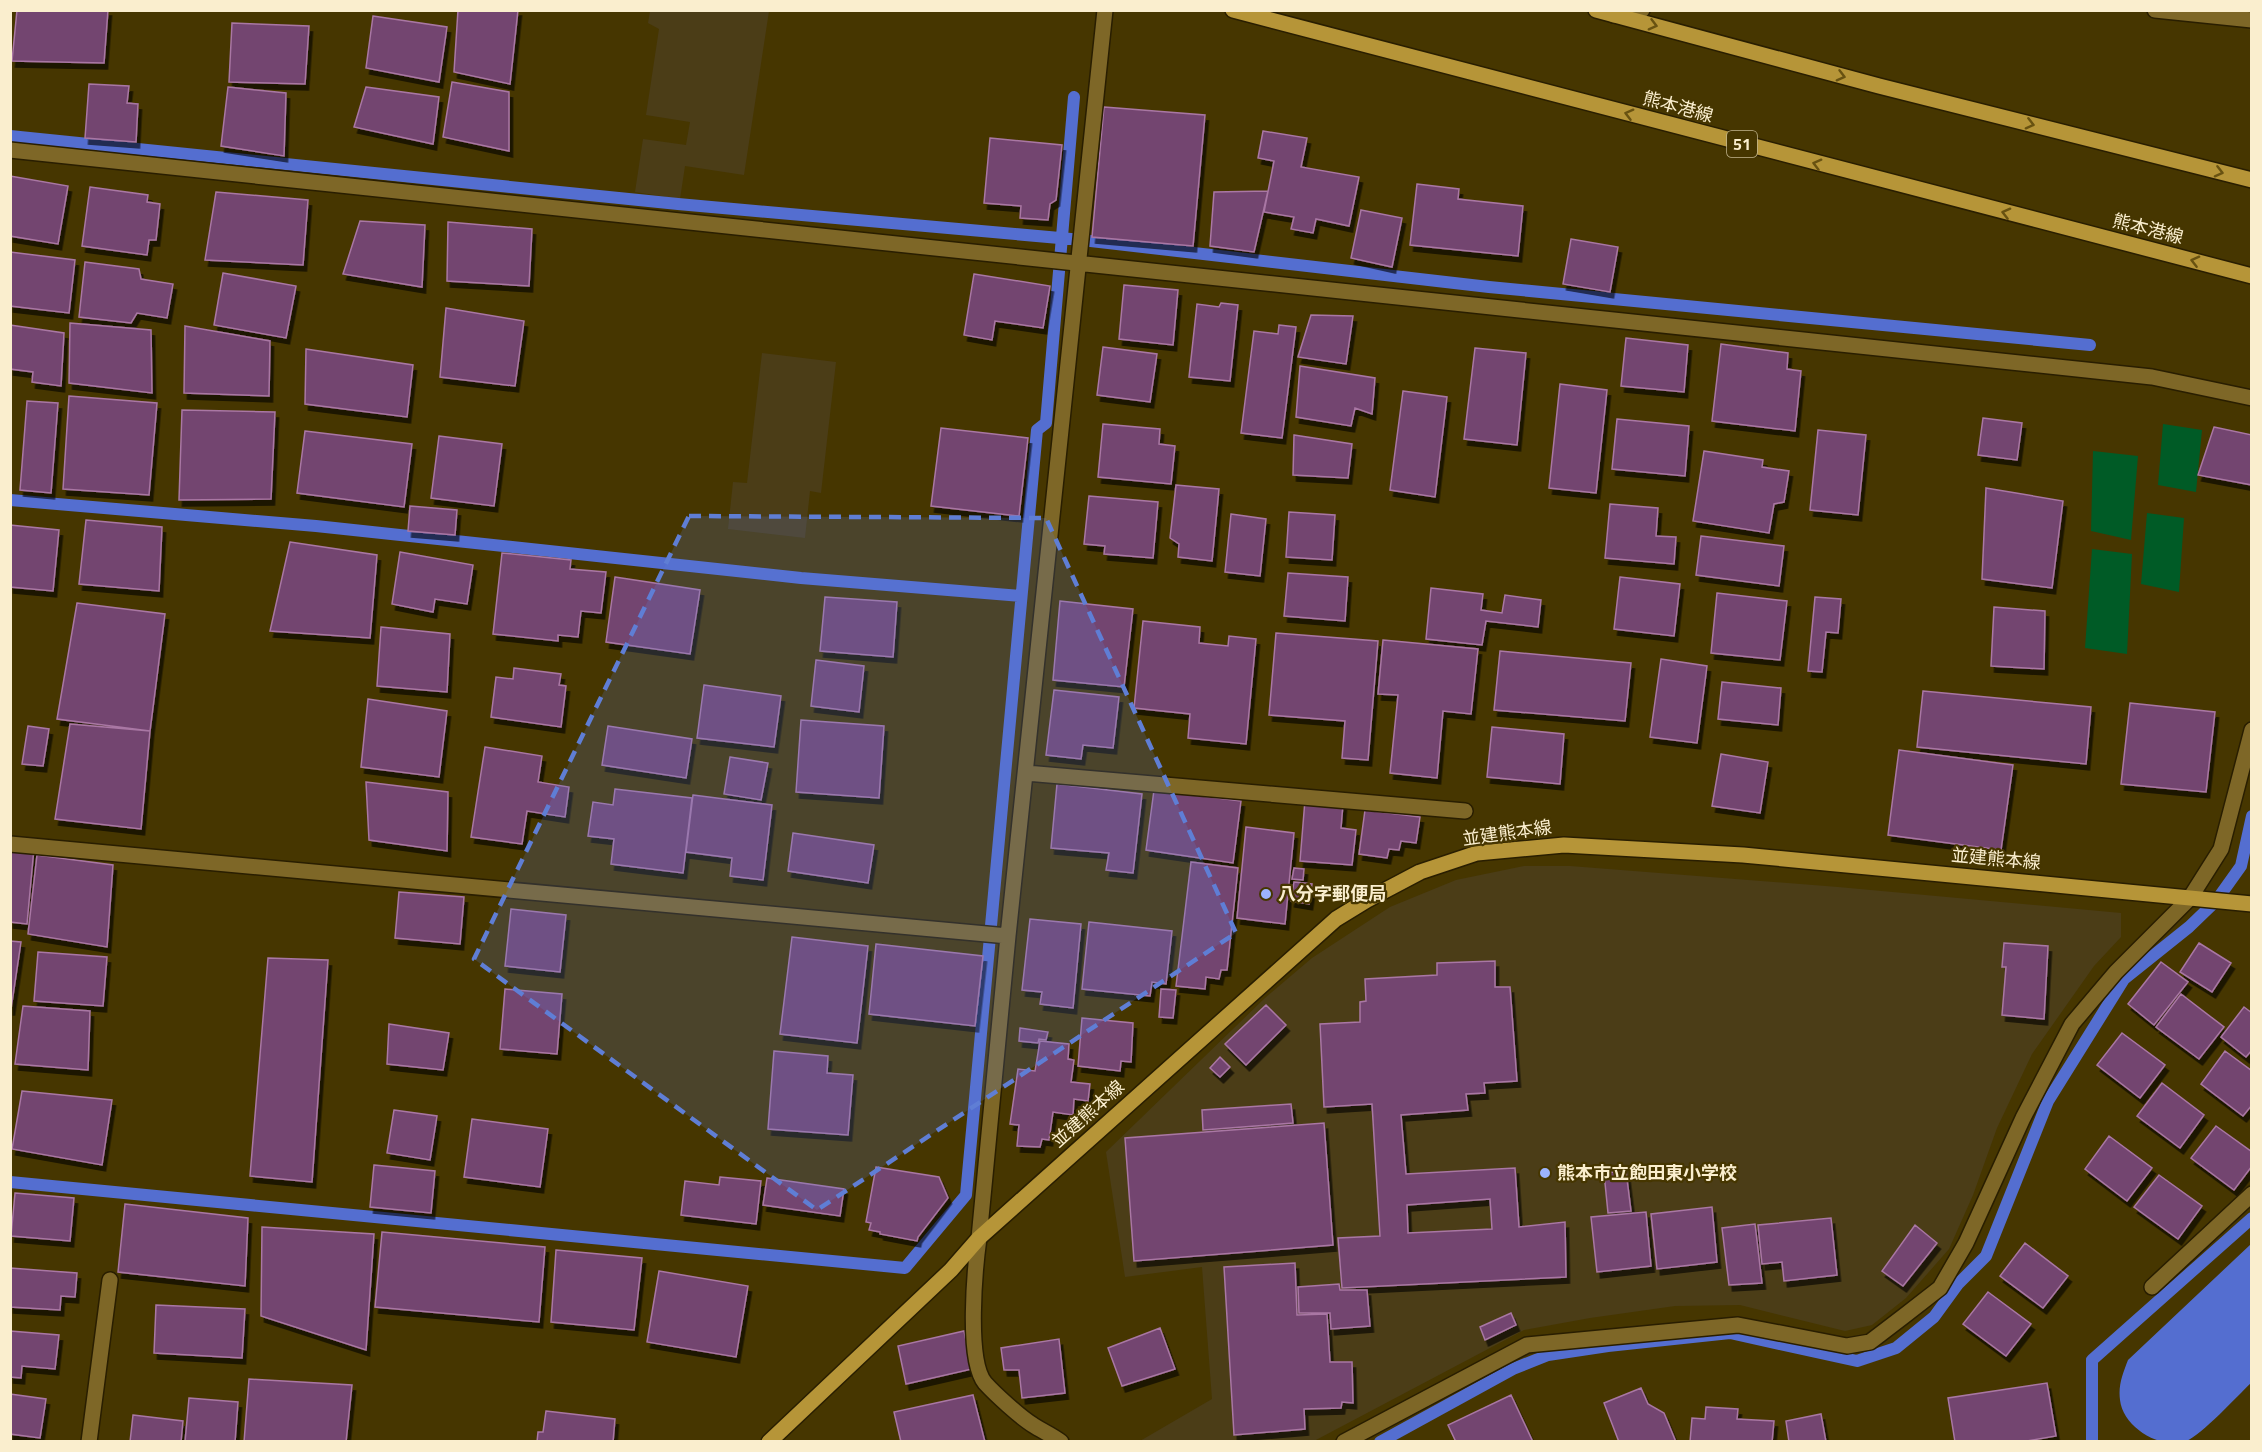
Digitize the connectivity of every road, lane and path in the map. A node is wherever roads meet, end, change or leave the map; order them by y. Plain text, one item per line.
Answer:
1 (1105, 10) edge
2 (1233, 10) edge
3 (1596, 10) edge
4 (1642, 10) edge
5 (2155, 10) edge
6 (1614, 15) junction
7 (2252, 20) edge
8 (10, 150) edge
9 (2252, 180) edge
10 (1080, 263) junction
11 (2252, 276) edge
12 (2252, 398) edge
13 (2252, 730) edge
14 (1026, 773) junction
15 (1466, 811) dead end
16 (10, 844) edge
17 (2190, 898) junction
18 (2252, 904) edge
19 (1008, 936) junction
20 (2252, 1194) edge
21 (979, 1238) junction
22 (110, 1280) dead end
23 (2152, 1287) dead end
24 (89, 1442) edge
25 (769, 1442) edge
26 (1061, 1442) edge
27 (1344, 1442) edge

1 - 10 street
11 -> 2 main road, 熊本港線 / 51
3 - 6 main road
4 - 6 street
5 - 7 street
6 -> 9 main road
8 - 10 street
10 - 12 street
10 - 14 street
13 - 17 street
14 - 15 street
14 - 19 street
16 - 19 street
17 - 18 main road, 並建熊本線
17 - 21 main road, 並建熊本線
17 - 27 street
19 - 21 street
20 - 23 street
21 - 25 main road, 並建熊本線
21 - 26 street
22 - 24 street

